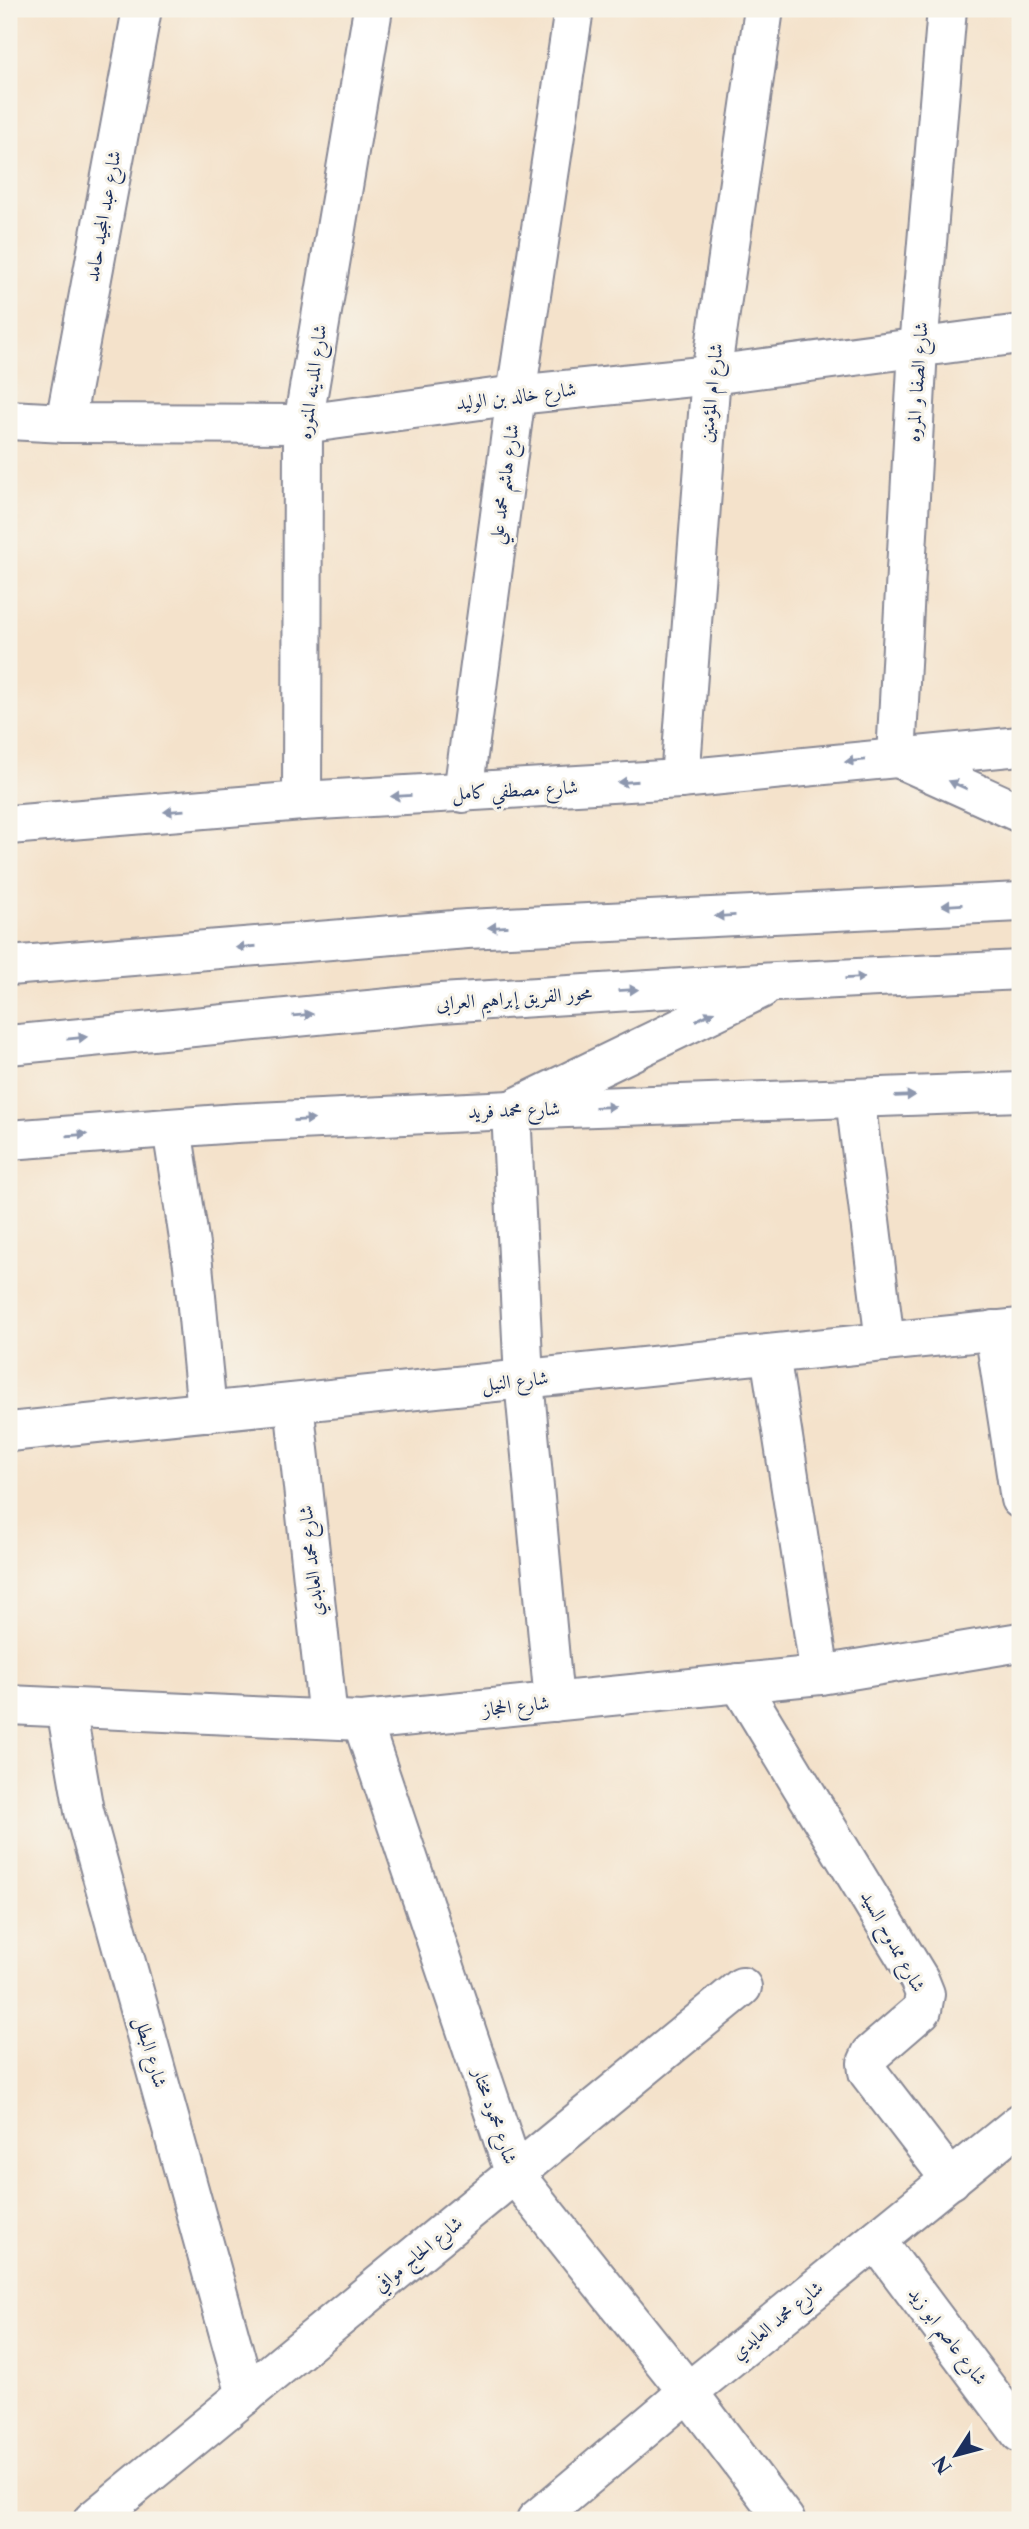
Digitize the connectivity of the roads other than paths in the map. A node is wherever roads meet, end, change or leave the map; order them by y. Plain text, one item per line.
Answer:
1 (142, 9) edge
2 (373, 9) edge
3 (574, 9) edge
4 (764, 9) edge
5 (947, 9) edge
6 (1020, 334) edge
7 (918, 348) junction
8 (710, 375) junction
9 (516, 395) junction
10 (9, 420) edge
11 (65, 423) junction
12 (303, 424) junction
13 (1020, 746) edge
14 (896, 757) junction
15 (680, 779) junction
16 (463, 793) junction
17 (302, 801) junction
18 (1020, 813) edge
19 (9, 825) edge
20 (1020, 902) edge
21 (9, 966) edge
22 (1020, 970) edge
23 (776, 982) junction
24 (9, 1045) edge
25 (1020, 1092) edge
26 (856, 1098) junction
27 (511, 1110) junction
28 (172, 1128) junction
29 (9, 1140) edge
30 (1007, 1329) edge
31 (885, 1342) junction
32 (770, 1354) junction
33 (524, 1380) junction
34 (294, 1403) junction
35 (207, 1412) junction
36 (9, 1432) edge
37 (1020, 1499) edge
38 (1020, 1642) edge
39 (820, 1675) junction
40 (739, 1683) junction
41 (554, 1702) junction
42 (9, 1706) edge
43 (66, 1708) junction
44 (345, 1720) junction
45 (742, 1987) dead end
46 (1020, 2123) edge
47 (515, 2175) junction
48 (951, 2180) junction
49 (876, 2240) junction
50 (688, 2392) junction
51 (246, 2395) junction
52 (1020, 2433) edge
53 (93, 2520) edge
54 (536, 2520) edge
55 (785, 2520) edge

1 - 11 street, شارع عبد المجيد حامد
2 - 12 street, شارع المدينه المنوره
3 - 9 street, شارع هاشم محمد علي
4 - 8 street, شارع ام المؤمنين
5 - 7 street, شارع الصفا و المروه
6 - 7 street, شارع خالد بن الوليد
7 - 8 street, شارع خالد بن الوليد
7 - 14 street, شارع الصفا و المروه
8 - 9 street, شارع خالد بن الوليد
8 - 15 street, شارع ام المؤمنين
9 - 12 street, شارع خالد بن الوليد
9 - 16 street, شارع هاشم محمد علي
10 - 11 street, شارع خالد بن الوليد
11 - 12 street, شارع خالد بن الوليد
12 - 17 street, شارع المدينه المنوره
13 - 14 street, شارع مصطفي كامل
14 -> 15 street, شارع مصطفي كامل
18 -> 14 street
15 -> 16 street, شارع مصطفي كامل
16 -> 17 street, شارع مصطفي كامل
17 -> 19 street, شارع مصطفي كامل
20 -> 21 street
23 -> 22 street, محور الفريق إبراهيم العرابى
24 -> 23 street, محور الفريق إبراهيم العرابى
27 -> 23 street
26 -> 25 street, شارع محمد فريد
27 -> 26 street, شارع محمد فريد
26 - 31 street
28 -> 27 street, شارع محمد فريد
27 - 33 street
29 -> 28 street, شارع محمد فريد
28 - 35 street
30 - 31 street, شارع النيل
30 - 37 street
31 - 32 street, شارع النيل
32 - 33 street, شارع النيل
32 - 39 street
33 - 34 street, شارع النيل
33 - 41 street
34 - 35 street, شارع النيل
34 - 44 street, شارع محمد العابدي
35 - 36 street, شارع النيل
38 - 39 street, شارع الحجاز
39 - 40 street, شارع الحجاز
40 - 41 street, شارع الحجاز
40 - 48 street, شارع ممدوح السيد
41 - 44 street, شارع الحجاز
42 - 43 street, شارع الحجاز
43 - 44 street, شارع الحجاز
43 - 51 street, شارع البطل
44 - 47 street, شارع محمود مختار
45 - 47 street, شارع الحاج موافي
46 - 48 street, شارع محمد العايدي
47 - 50 street, شارع محمود مختار
47 - 51 street, شارع الحاج موافي
48 - 49 street, شارع محمد العايدي
49 - 50 street, شارع محمد العايدي
49 - 52 street, شارع عاصم ابو زيد
50 - 54 street, شارع محمد العايدي
50 - 55 street, شارع محمود مختار
51 - 53 street, شارع الحاج موافي

